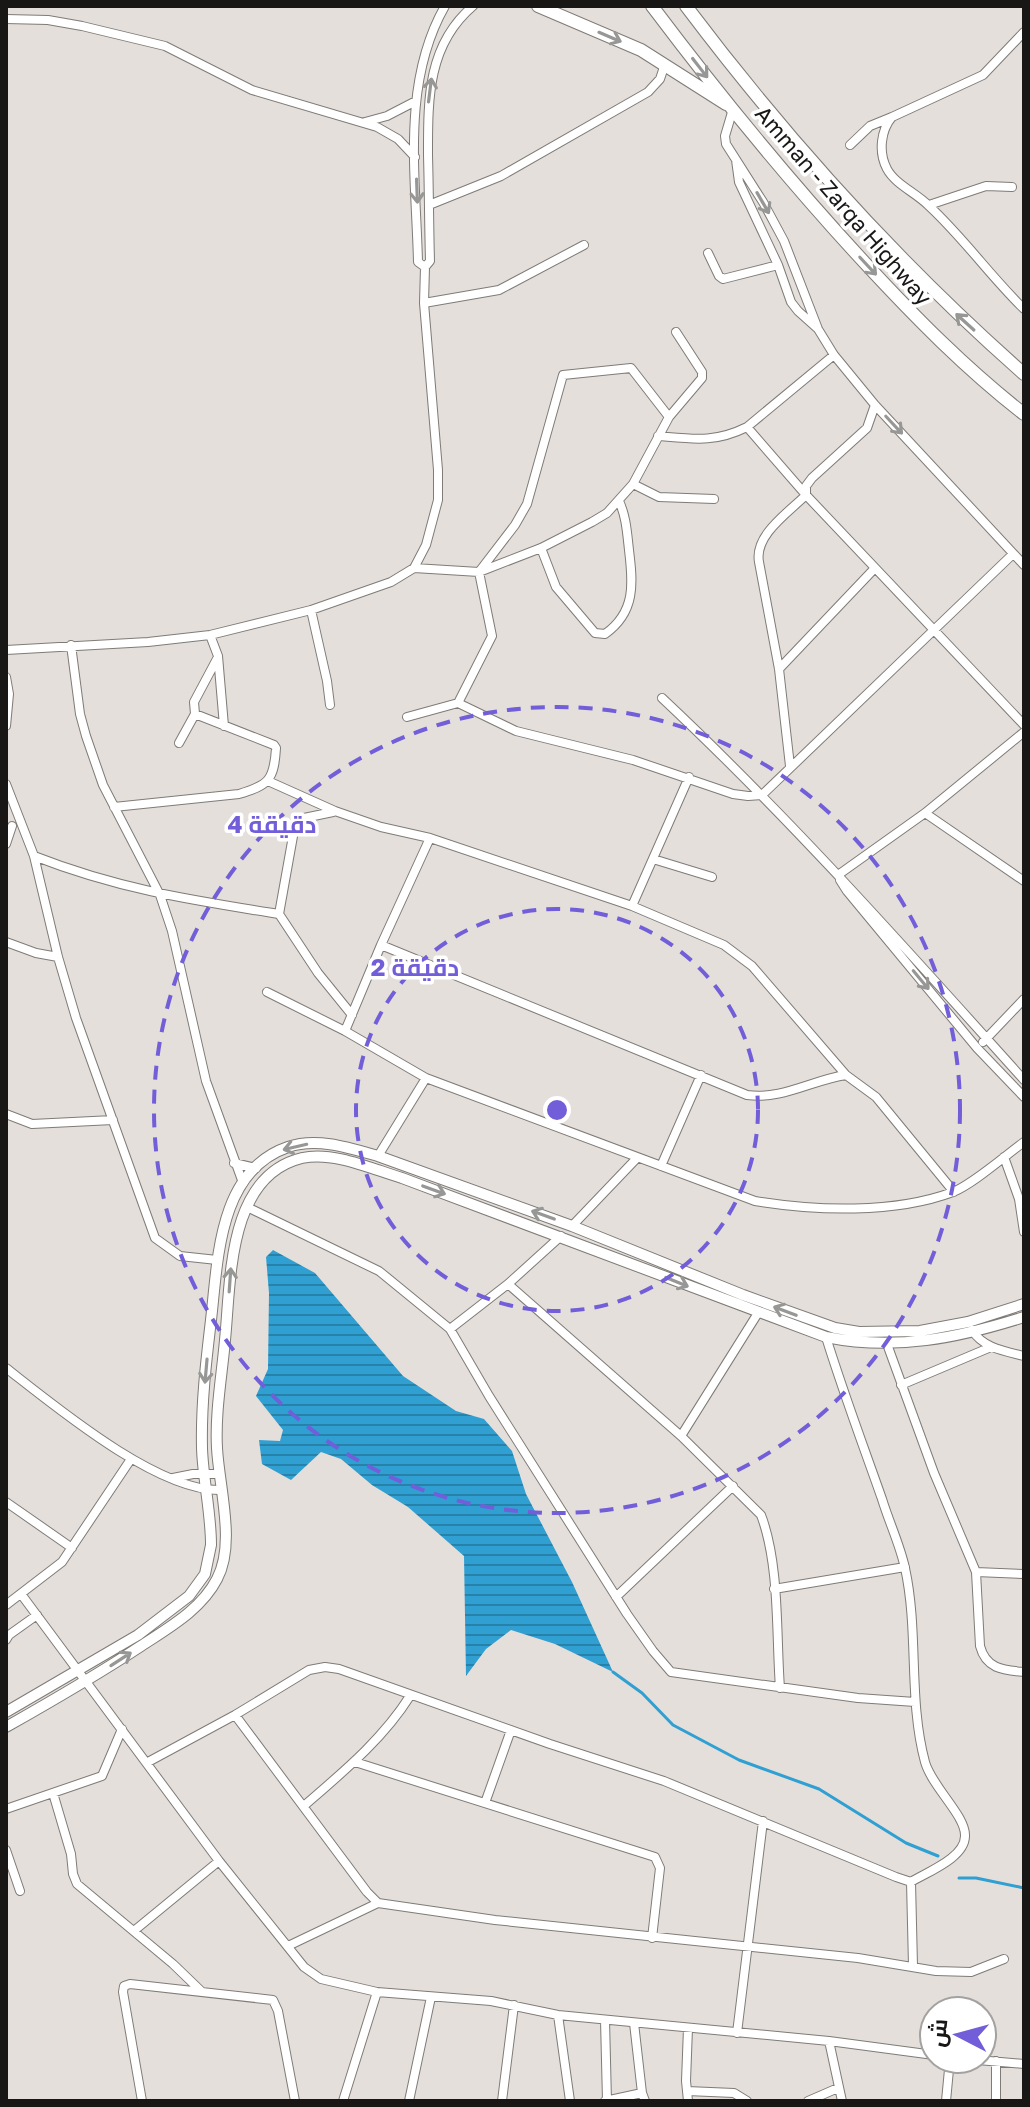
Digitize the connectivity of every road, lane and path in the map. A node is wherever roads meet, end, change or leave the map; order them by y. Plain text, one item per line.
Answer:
1 (445, 6) edge
2 (473, 6) edge
3 (538, 6) edge
4 (652, 6) edge
5 (686, 6) edge
6 (6, 19) edge
7 (1024, 32) edge
8 (665, 63) junction
9 (416, 101) junction
10 (730, 107) junction
11 (892, 117) junction
12 (365, 123) junction
13 (850, 145) dead end
14 (416, 158) junction
15 (736, 159) junction
16 (1012, 187) dead end
17 (429, 205) junction
18 (929, 205) junction
19 (584, 245) dead end
20 (708, 253) dead end
21 (778, 265) junction
22 (425, 267) junction
23 (424, 303) junction
24 (1024, 309) edge
25 (818, 329) junction
26 (676, 332) dead end
27 (834, 355) junction
28 (1024, 374) edge
29 (875, 405) junction
30 (1024, 414) edge
31 (669, 417) junction
32 (747, 427) junction
33 (658, 436) junction
34 (633, 484) junction
35 (806, 495) junction
36 (714, 499) dead end
37 (619, 501) junction
38 (541, 548) junction
39 (1013, 554) junction
40 (1024, 565) edge
41 (414, 568) junction
42 (875, 568) junction
43 (479, 572) junction
44 (311, 610) junction
45 (934, 628) junction
46 (210, 635) junction
47 (71, 645) junction
48 (6, 650) edge
49 (218, 656) junction
50 (779, 669) junction
51 (6, 677) edge
52 (662, 698) dead end
53 (458, 703) junction
54 (330, 705) dead end
55 (195, 714) junction
56 (407, 717) dead end
57 (1024, 725) edge
58 (6, 726) edge
59 (224, 726) junction
60 (1024, 732) edge
61 (179, 743) dead end
62 (790, 766) junction
63 (689, 777) junction
64 (268, 781) junction
65 (6, 784) edge
66 (762, 795) junction
67 (114, 807) junction
68 (335, 811) junction
69 (925, 813) junction
70 (9, 825) edge
71 (23, 827) junction
72 (430, 838) junction
73 (6, 844) edge
74 (34, 856) junction
75 (653, 859) junction
76 (838, 875) junction
77 (712, 877) dead end
78 (1024, 881) edge
79 (160, 895) junction
80 (632, 906) junction
81 (279, 914) junction
82 (6, 942) edge
83 (381, 945) junction
84 (58, 957) junction
85 (267, 992) dead end
86 (1024, 999) edge
87 (352, 1015) junction
88 (345, 1031) junction
89 (987, 1038) junction
90 (977, 1048) junction
91 (701, 1075) junction
92 (846, 1075) junction
93 (426, 1078) junction
94 (1024, 1080) edge
95 (1024, 1097) edge
96 (6, 1114) edge
97 (113, 1120) junction
98 (1024, 1142) edge
99 (378, 1156) junction
100 (1004, 1157) junction
101 (637, 1158) junction
102 (234, 1163) junction
103 (661, 1166) junction
104 (256, 1168) junction
105 (409, 1168) junction
106 (402, 1178) junction
107 (243, 1183) junction
108 (954, 1192) junction
109 (247, 1207) junction
110 (572, 1226) junction
111 (1024, 1232) edge
112 (561, 1236) junction
113 (217, 1260) junction
114 (508, 1284) junction
115 (1024, 1304) edge
116 (758, 1313) junction
117 (1024, 1317) edge
118 (968, 1322) junction
119 (450, 1329) junction
120 (973, 1333) junction
121 (826, 1337) junction
122 (887, 1344) junction
123 (991, 1347) junction
124 (1024, 1356) edge
125 (6, 1368) edge
126 (901, 1385) junction
127 (681, 1436) junction
128 (131, 1459) junction
129 (205, 1474) junction
130 (219, 1474) junction
131 (173, 1478) junction
132 (733, 1486) junction
133 (207, 1490) junction
134 (221, 1490) junction
135 (6, 1502) edge
136 (72, 1548) junction
137 (905, 1567) junction
138 (976, 1572) junction
139 (1024, 1574) edge
140 (774, 1589) junction
141 (21, 1594) junction
142 (616, 1597) junction
143 (6, 1605) edge
144 (37, 1615) junction
145 (6, 1640) edge
146 (80, 1670) junction
147 (1024, 1672) edge
148 (88, 1681) junction
149 (780, 1688) junction
150 (410, 1696) junction
151 (915, 1702) junction
152 (6, 1712) edge
153 (235, 1715) junction
154 (6, 1727) edge
155 (122, 1729) junction
156 (511, 1730) junction
157 (148, 1762) junction
158 (355, 1762) junction
159 (53, 1793) junction
160 (485, 1803) junction
161 (305, 1805) junction
162 (6, 1809) edge
163 (763, 1821) junction
164 (6, 1850) edge
165 (219, 1861) junction
166 (911, 1882) junction
167 (20, 1891) dead end
168 (378, 1903) junction
169 (135, 1930) junction
170 (652, 1938) junction
171 (288, 1946) junction
172 (747, 1947) junction
173 (1004, 1959) dead end
174 (913, 1966) junction
175 (201, 1991) junction
176 (377, 1992) junction
177 (431, 1997) junction
178 (514, 2005) junction
179 (558, 2015) junction
180 (605, 2020) junction
181 (634, 2023) junction
182 (688, 2028) junction
183 (737, 2033) junction
184 (829, 2041) junction
185 (918, 2053) edge
186 (998, 2061) edge
187 (1024, 2064) edge
188 (948, 2075) edge
189 (996, 2075) edge
190 (838, 2088) junction
191 (687, 2091) junction
192 (644, 2097) edge
193 (142, 2101) edge
194 (295, 2101) edge
195 (343, 2101) edge
196 (409, 2101) edge
197 (502, 2101) edge
198 (570, 2101) edge
199 (606, 2101) edge
200 (688, 2101) edge
201 (747, 2101) edge
202 (808, 2101) edge
203 (842, 2101) edge
204 (946, 2101) edge
205 (996, 2101) edge

1 - 9 street
17 -> 2 street
3 -> 8 highway
4 -> 10 highway, Amman - Zarqa Highway
28 -> 5 highway, Amman - Zarqa Highway
6 - 12 street
7 - 11 street
8 - 10 highway
8 - 17 street
9 - 12 street
9 - 14 street
10 - 15 street
10 -> 30 highway, Amman - Zarqa Highway
11 - 13 street
11 - 18 street
12 - 14 street
14 -> 22 street
15 - 21 street
15 -> 25 street
16 - 18 street
17 - 22 street
18 - 24 street
19 - 23 street
20 - 21 street
21 - 25 street
22 - 23 street
23 - 41 street
25 - 27 street
26 - 31 street
27 - 29 street
27 - 32 street
29 - 35 street
29 -> 39 street
31 - 33 street
31 - 43 street
32 - 33 street
32 - 35 street
33 - 34 street
34 - 36 street
34 - 37 street
35 - 42 street
35 - 50 street
37 - 38 street
37 - 38 street
38 - 43 street
39 - 40 street
39 - 45 street
41 - 43 street
41 - 44 street
42 - 45 street
42 - 50 street
43 - 53 street
44 - 46 street
44 - 54 street
45 - 57 street
45 - 62 street
46 - 47 street
46 - 49 street
47 - 48 street
47 - 67 street
49 - 55 street
49 - 59 street
50 - 62 street
51 - 58 street
52 - 66 street
53 - 56 street
53 - 63 street
55 - 59 street
55 - 61 street
59 - 64 street
60 - 69 street
62 - 66 street
63 - 66 street
63 - 75 street
64 - 67 street
64 - 68 street
65 - 71 street
66 - 76 street
67 - 79 street
68 - 72 street
68 - 81 street
69 - 76 street
69 - 78 street
70 - 71 street
70 - 73 street
71 - 74 street
72 - 80 street
72 - 83 street
74 - 79 street
74 - 84 street
75 - 77 street
75 - 80 street
76 - 89 street
76 -> 90 street
79 - 81 street
79 - 102 street
80 - 92 street
81 - 87 street
82 - 84 street
83 - 87 street
83 - 91 street
84 - 97 street
85 - 88 street
86 - 89 street
87 - 88 street
88 - 93 street
89 - 90 street
89 - 94 street
90 - 95 street
91 - 92 street
91 - 103 street
92 - 108 street
93 - 99 street
93 - 101 street
96 - 97 street
97 - 113 street
98 - 100 street
99 -> 104 main road
99 - 105 main road
100 - 108 street
100 - 111 street
101 - 103 street
101 - 110 street
102 - 104 street
102 - 107 street
103 - 108 street
104 - 107 main road
105 - 106 main road
110 -> 105 main road
106 - 109 main road
106 -> 112 main road
107 - 113 main road
109 - 119 street
130 -> 109 main road
118 -> 110 main road
112 - 114 street
112 -> 116 main road
113 -> 129 main road
114 - 119 street
114 - 127 street
115 - 118 main road
116 - 121 main road
116 - 127 street
117 - 120 main road
118 - 120 street
119 - 142 street
120 - 122 main road
120 - 123 street
121 - 122 main road
121 - 137 street
122 - 126 street
123 - 124 street
123 - 126 street
125 - 128 street
126 - 138 street
127 - 132 street
128 - 131 street
128 - 136 street
129 - 130 street
129 - 131 street
129 - 133 main road
130 - 134 main road
131 - 133 street
132 - 140 street
132 - 142 street
133 - 134 street
133 - 146 main road
148 -> 134 main road
135 - 136 street
136 - 141 street
137 - 140 street
137 - 151 street
138 - 139 street
138 - 147 street
140 - 149 street
141 - 143 street
141 - 144 street
142 - 149 street
144 - 145 street
144 - 146 street
146 - 148 street
146 - 152 main road
148 - 154 main road
148 - 155 street
149 - 151 street
150 - 153 street
150 - 156 street
150 - 158 street
151 - 166 street
153 - 157 street
153 - 161 street
155 - 157 street
155 - 159 street
156 - 160 street
156 - 163 street
157 - 165 street
158 - 160 street
158 - 161 street
159 - 162 street
159 - 169 street
160 - 170 street
161 - 168 street
163 - 166 street
163 - 172 street
164 - 167 street
165 - 169 street
165 - 171 street
166 - 174 street
168 - 170 street
168 - 171 street
169 - 175 street
170 - 172 street
171 - 176 street
172 - 174 street
172 - 183 street
173 - 174 street
175 - 193 street
175 - 194 street
176 - 177 street
176 - 195 street
177 - 178 street
177 - 196 street
178 - 179 street
178 - 197 street
179 - 180 street
179 - 198 street
180 - 181 street
180 - 199 street
181 - 182 street
181 - 192 street
182 - 183 street
182 - 191 street
183 - 184 street
184 - 185 street
184 - 190 street
186 - 187 street
188 - 204 street
189 - 205 street
190 - 202 street
190 - 203 street
191 - 200 street
191 - 201 street
192 - 199 street

